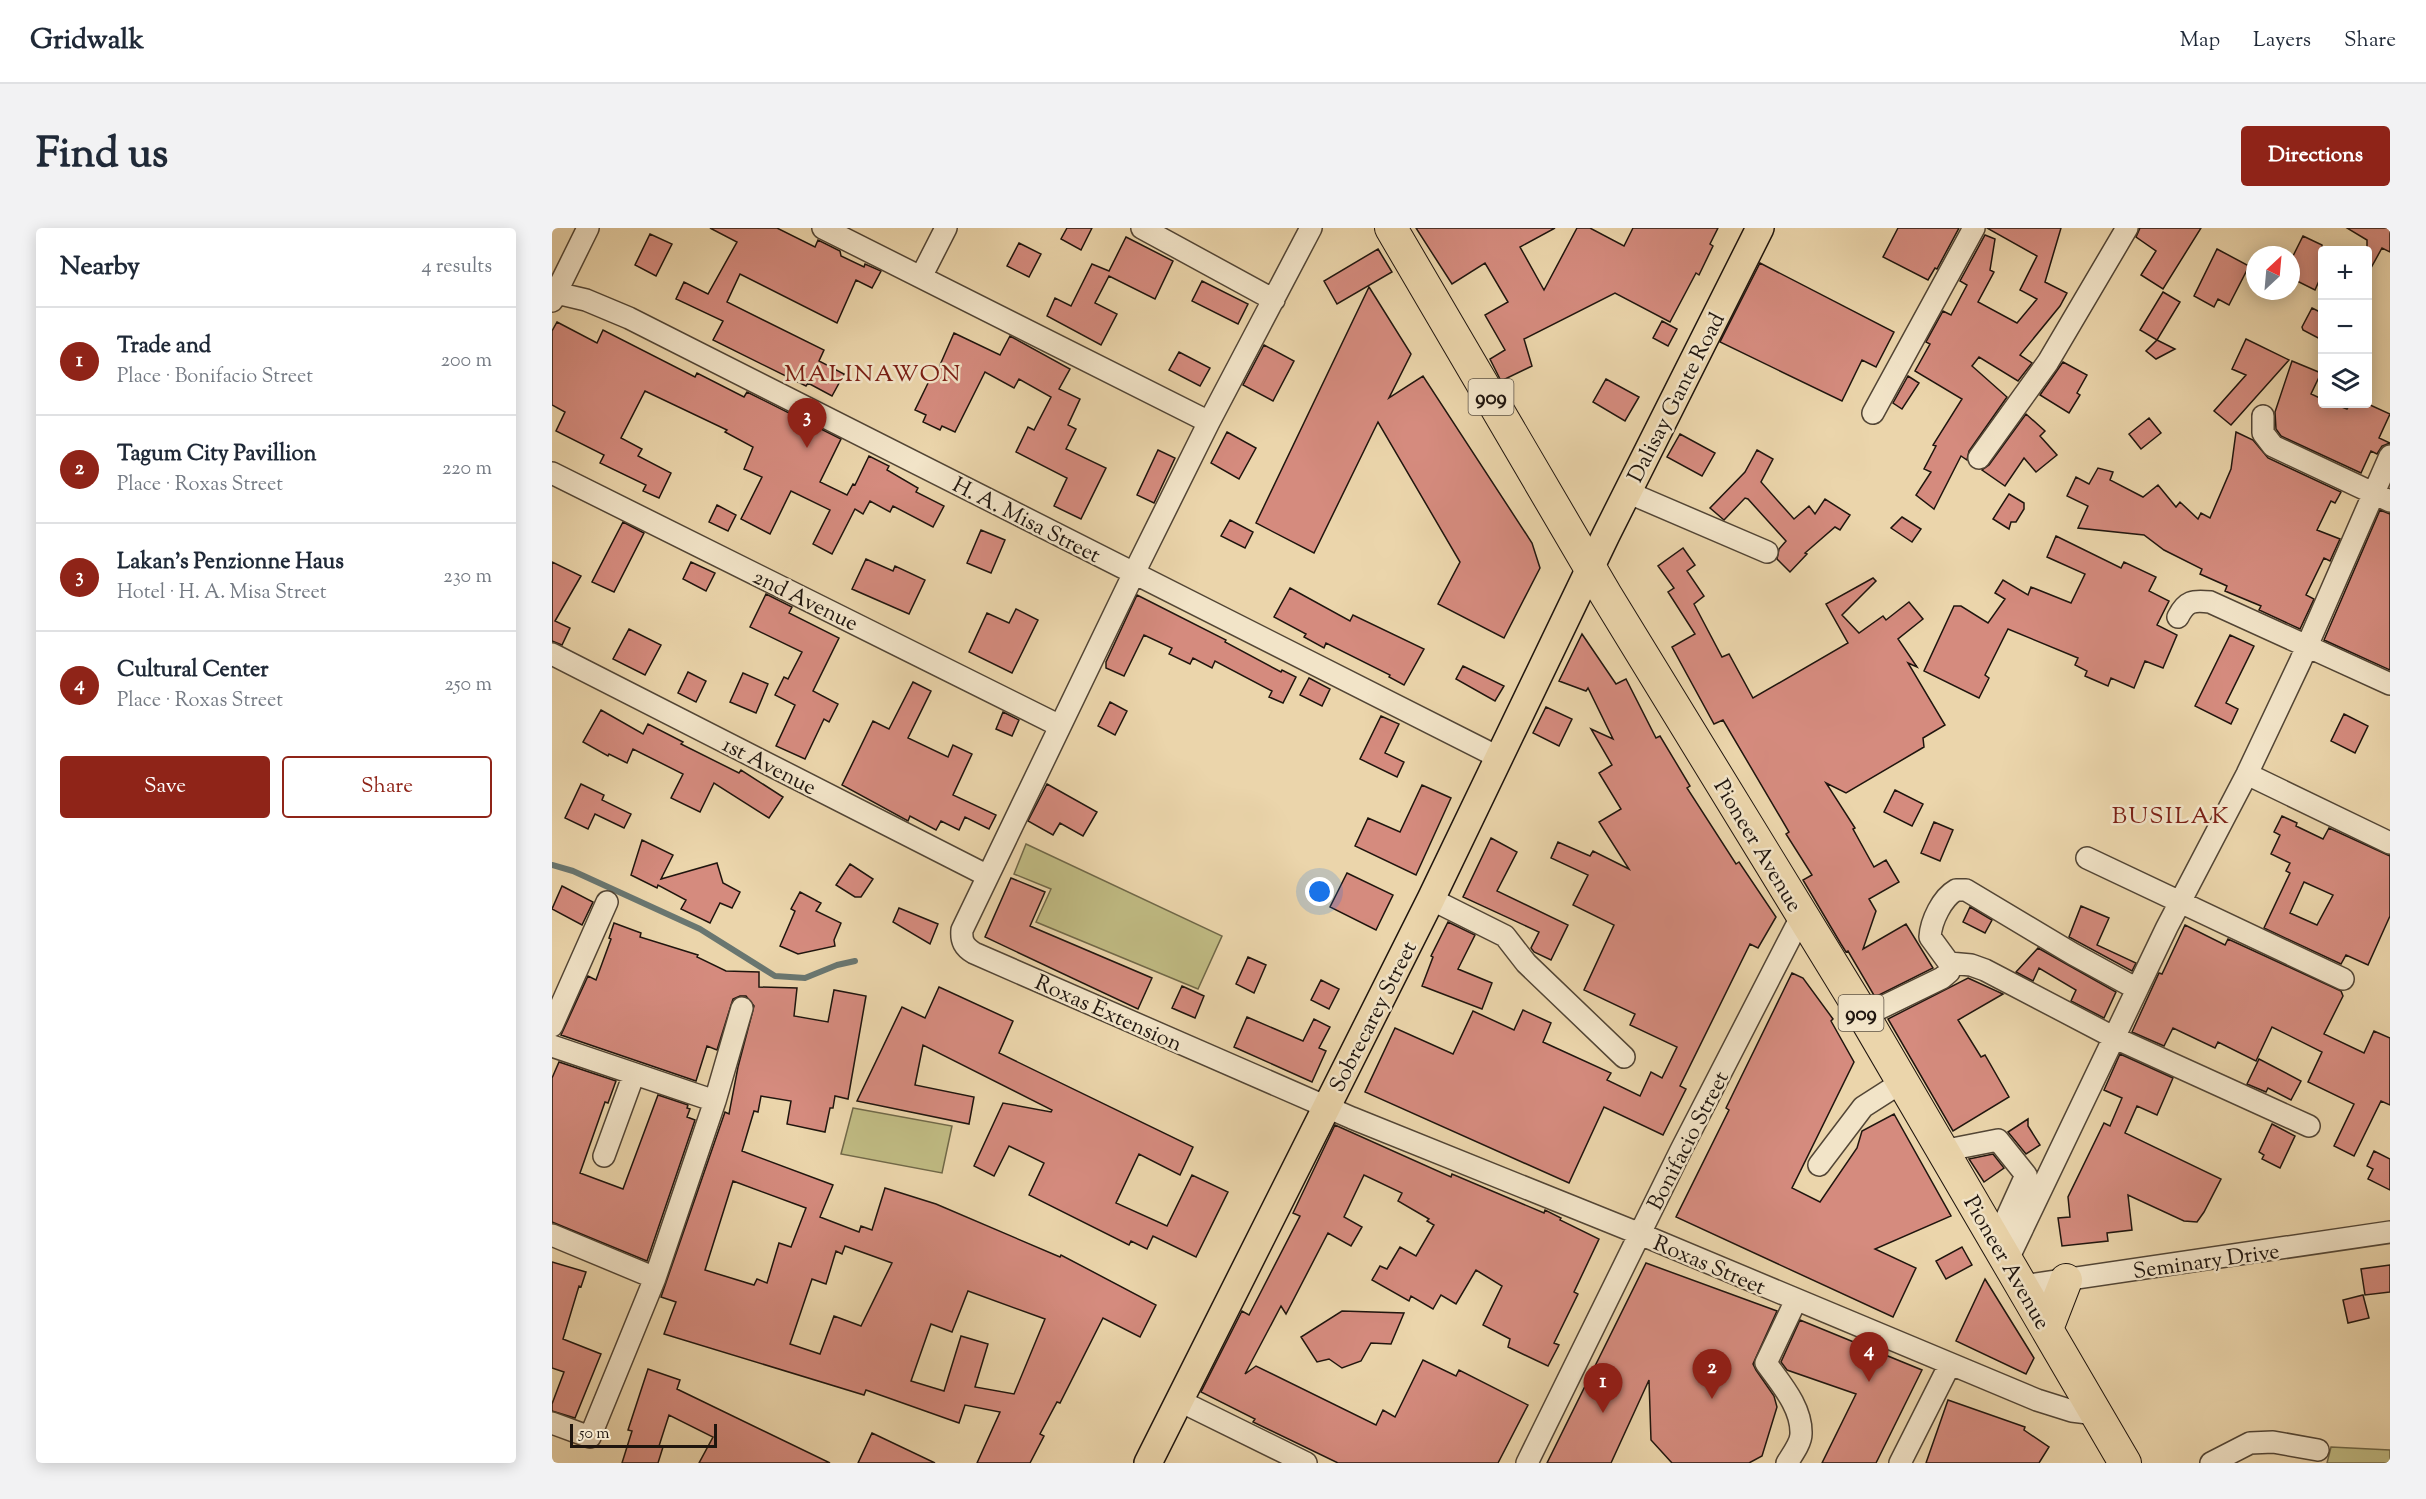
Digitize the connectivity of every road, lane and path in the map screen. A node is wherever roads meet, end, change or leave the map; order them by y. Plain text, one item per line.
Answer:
1 (588, 228) edge
2 (823, 228) edge
3 (946, 228) edge
4 (1142, 228) edge
5 (1311, 228) edge
6 (1391, 228) edge
7 (1760, 228) edge
8 (1974, 228) edge
9 (2127, 228) edge
10 (921, 276) junction
11 (553, 295) edge
12 (1274, 300) junction
13 (1873, 413) dead end
14 (2263, 416) dead end
15 (1209, 422) junction
16 (2390, 456) edge
17 (1979, 458) dead end
18 (552, 472) edge
19 (1627, 492) junction
20 (2381, 497) edge
21 (1767, 552) dead end
22 (1591, 566) junction
23 (1134, 573) junction
24 (2178, 617) dead end
25 (2307, 646) junction
26 (552, 654) edge
27 (2390, 684) edge
28 (1060, 726) junction
29 (1498, 756) junction
30 (2247, 774) junction
31 (2390, 843) edge
32 (2087, 858) dead end
33 (988, 876) junction
34 (1431, 899) junction
35 (607, 902) dead end
36 (2179, 902) junction
37 (1802, 915) junction
38 (1949, 963) junction
39 (2343, 979) dead end
40 (2137, 988) junction
41 (742, 1008) dead end
42 (1864, 1016) junction
43 (552, 1026) edge
44 (2113, 1037) junction
45 (552, 1046) edge
46 (1624, 1057) dead end
47 (634, 1074) junction
48 (1902, 1082) junction
49 (715, 1101) junction
50 (1326, 1105) junction
51 (2309, 1126) dead end
52 (1942, 1150) junction
53 (604, 1156) dead end
54 (1819, 1165) dead end
55 (2035, 1179) junction
56 (2390, 1232) edge
57 (1640, 1234) junction
58 (552, 1235) edge
59 (2008, 1263) junction
60 (655, 1278) junction
61 (2066, 1280) junction
62 (1796, 1300) junction
63 (2047, 1329) junction
64 (1950, 1365) junction
65 (1178, 1400) junction
66 (2096, 1414) junction
67 (552, 1423) edge
68 (2318, 1450) dead end
69 (1148, 1463) edge
70 (1306, 1463) edge
71 (1527, 1463) edge
72 (1787, 1463) edge
73 (1900, 1463) edge
74 (2125, 1463) edge
75 (2211, 1463) edge

1 - 11 street
2 - 10 street
3 - 10 street
4 - 12 street
5 - 12 street, Roxas Extension
6 - 22 highway, Pioneer Avenue / 909
7 - 19 main road, Dalisay Gante Road
8 - 13 street
9 - 17 street
10 - 15 street
11 - 23 street, H. A. Misa Street
12 - 15 street, Roxas Extension
14 - 20 street
15 - 23 street, Roxas Extension
16 - 20 street
18 - 28 street, 2nd Avenue
19 - 21 street
19 - 22 main road, Dalisay Gante Road
20 - 25 street
22 - 29 main road, Sobrecarey Street
22 - 37 highway, Pioneer Avenue / 909
23 - 28 street, Roxas Extension
23 - 29 street, H. A. Misa Street
24 - 25 street
25 - 27 street
25 - 30 street
26 - 33 street, 1st Avenue
28 - 33 street, Roxas Extension
29 - 34 main road, Sobrecarey Street
30 - 31 street
30 - 36 street
32 - 36 street
33 - 50 street, Roxas Extension
34 - 46 street
34 - 50 main road, Sobrecarey Street
35 - 43 street
36 - 39 street
36 - 40 street
37 - 42 highway, Pioneer Avenue / 909
37 - 57 street, Bonifacio Street
38 - 40 street
38 - 42 street
38 - 44 street
40 - 44 street
41 - 49 street
42 - 48 highway, Pioneer Avenue / 909
44 - 51 street
44 - 55 street
45 - 47 street
47 - 49 street
47 - 53 street
48 - 52 highway, Pioneer Avenue / 909
48 - 54 street
49 - 60 street
50 - 57 street, Roxas Street
50 - 65 main road, Sobrecarey Street
52 - 55 street
52 - 59 highway, Pioneer Avenue / 909
55 - 59 street
56 - 61 street, Seminary Drive
57 - 62 street, Roxas Street
57 - 71 street, Bonifacio Street
58 - 60 street
59 - 61 street, Seminary Drive
59 - 63 highway, Pioneer Avenue / 909
60 - 67 street
61 - 63 highway
62 - 64 street, Roxas Street
62 - 72 street
63 - 66 highway, Pioneer Avenue / 909
64 - 66 street, Roxas Street
64 - 73 street
65 - 69 main road, Sobrecarey Street
65 - 70 street
66 - 74 highway, Pioneer Avenue / 909
68 - 75 street

